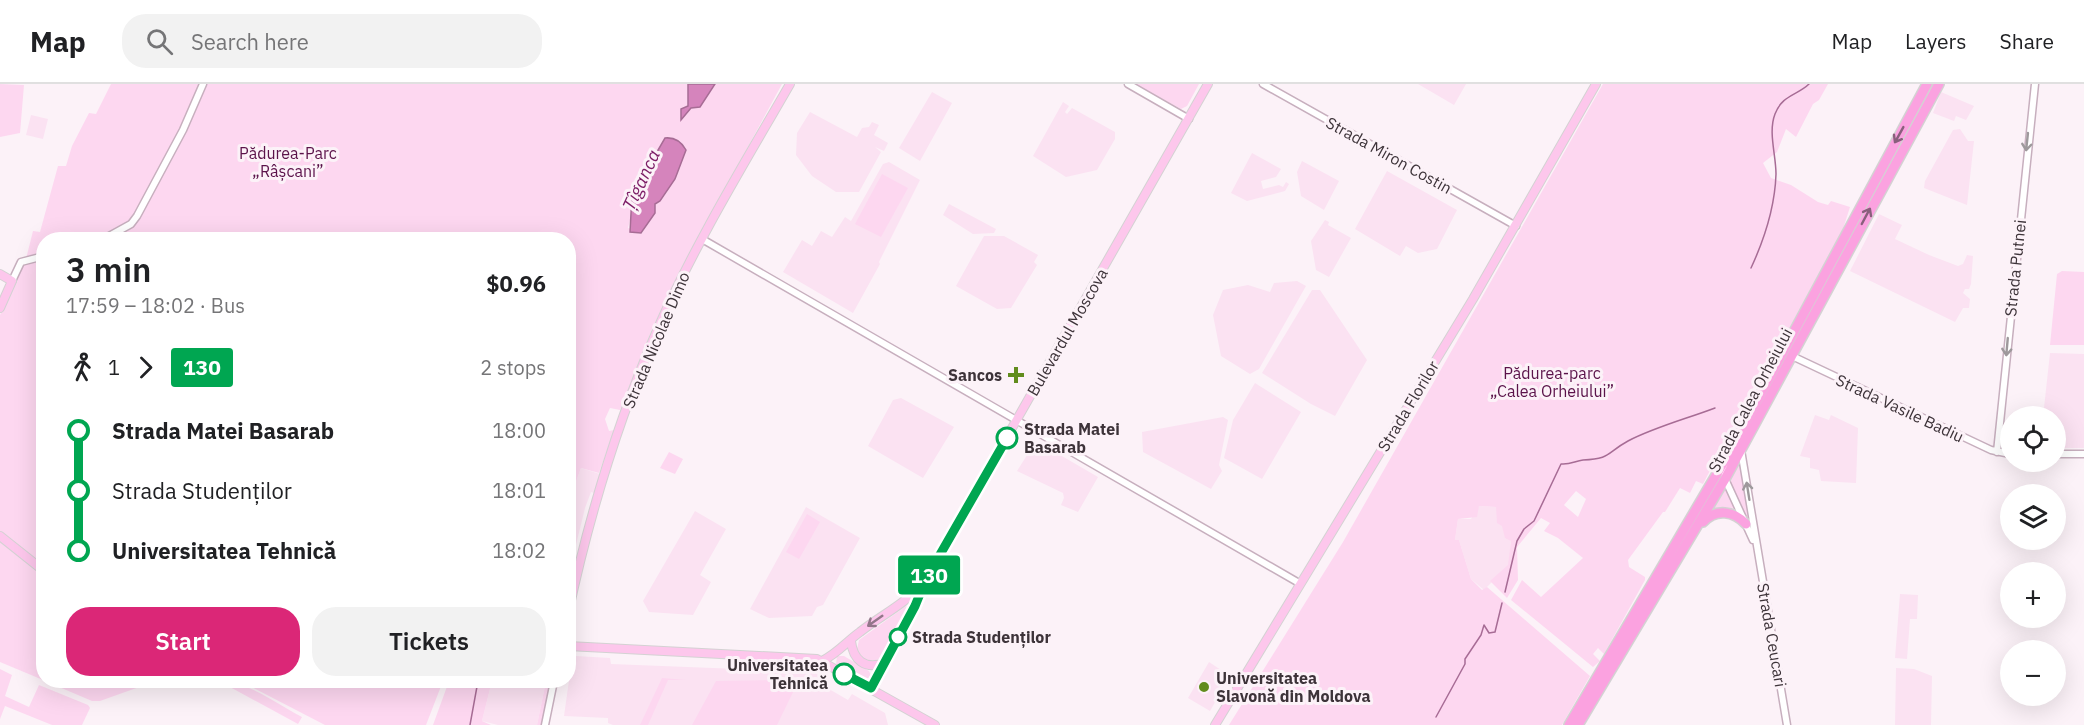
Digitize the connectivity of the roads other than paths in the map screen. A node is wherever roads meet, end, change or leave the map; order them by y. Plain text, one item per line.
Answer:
1 (203, 84) edge
2 (790, 84) edge
3 (1128, 84) edge
4 (1208, 84) edge
5 (1263, 84) edge
6 (1596, 84) edge
7 (1927, 84) edge
8 (1939, 84) edge
9 (2035, 84) edge
10 (1189, 119) junction
11 (1516, 226) junction
12 (116, 232) edge
13 (702, 239) junction
14 (36, 258) edge
15 (0, 274) edge
16 (12, 281) junction
17 (1824, 284) junction
18 (0, 308) edge
19 (1792, 356) junction
20 (1017, 420) junction
21 (1741, 450) junction
22 (1997, 452) junction
23 (2000, 452) edge
24 (2066, 454) edge
25 (2084, 454) edge
26 (1725, 460) junction
27 (1725, 478) junction
28 (1746, 524) junction
29 (1688, 535) junction
30 (0, 536) edge
31 (1755, 544) junction
32 (36, 565) edge
33 (926, 579) junction
34 (576, 580) edge
35 (1299, 583) junction
36 (902, 602) junction
37 (912, 612) junction
38 (851, 641) junction
39 (576, 646) edge
40 (822, 661) junction
41 (884, 663) junction
42 (553, 688) edge
43 (871, 688) junction
44 (545, 725) edge
45 (935, 725) edge
46 (1215, 725) edge
47 (1569, 725) edge
48 (1578, 725) edge
49 (1787, 725) edge

1 - 12 street
2 - 13 main road, Strada Nicolae Dimo
3 - 10 street
4 - 10 main road, Bulevardul Moscova
5 - 11 street, Strada Miron Costin
6 - 11 main road, Strada Florilor
7 -> 17 highway, Strada Calea Orheiului
17 -> 8 highway, Strada Calea Orheiului
9 -> 22 street, Strada Putnei
10 - 20 main road, Bulevardul Moscova
11 - 35 main road, Strada Florilor
13 - 20 street
13 - 34 main road, Strada Nicolae Dimo
14 - 16 street
15 - 16 main road
16 - 18 main road
17 - 19 highway, Strada Calea Orheiului
17 - 26 highway, Strada Calea Orheiului
19 - 21 highway, Strada Calea Orheiului
19 - 22 street, Strada Vasile Badiu
20 - 33 main road, Bulevardul Moscova
20 - 35 street
21 - 27 highway, Strada Calea Orheiului
31 -> 21 street, Strada Ceucari
22 - 23 street, Strada Vasile Badiu
24 - 25 street
26 - 27 street, Strada Ceucari
26 - 29 highway, Strada Calea Orheiului
27 - 28 street, Strada Ceucari
27 - 29 highway, Strada Calea Orheiului
28 - 29 highway
28 - 31 street, Strada Ceucari
29 - 47 highway, Strada Calea Orheiului
29 - 48 highway, Strada Calea Orheiului
30 - 32 main road
31 - 49 street, Strada Ceucari
33 - 36 main road, Bulevardul Moscova
33 - 37 main road, Bulevardul Moscova
35 - 46 main road, Strada Florilor
36 - 37 main road
36 -> 38 main road, Bulevardul Moscova
37 - 41 main road, Bulevardul Moscova
38 - 40 main road, Bulevardul Moscova
38 - 41 main road
39 - 40 main road
40 - 43 main road
41 - 43 main road, Bulevardul Moscova
42 - 44 street
43 - 45 main road

